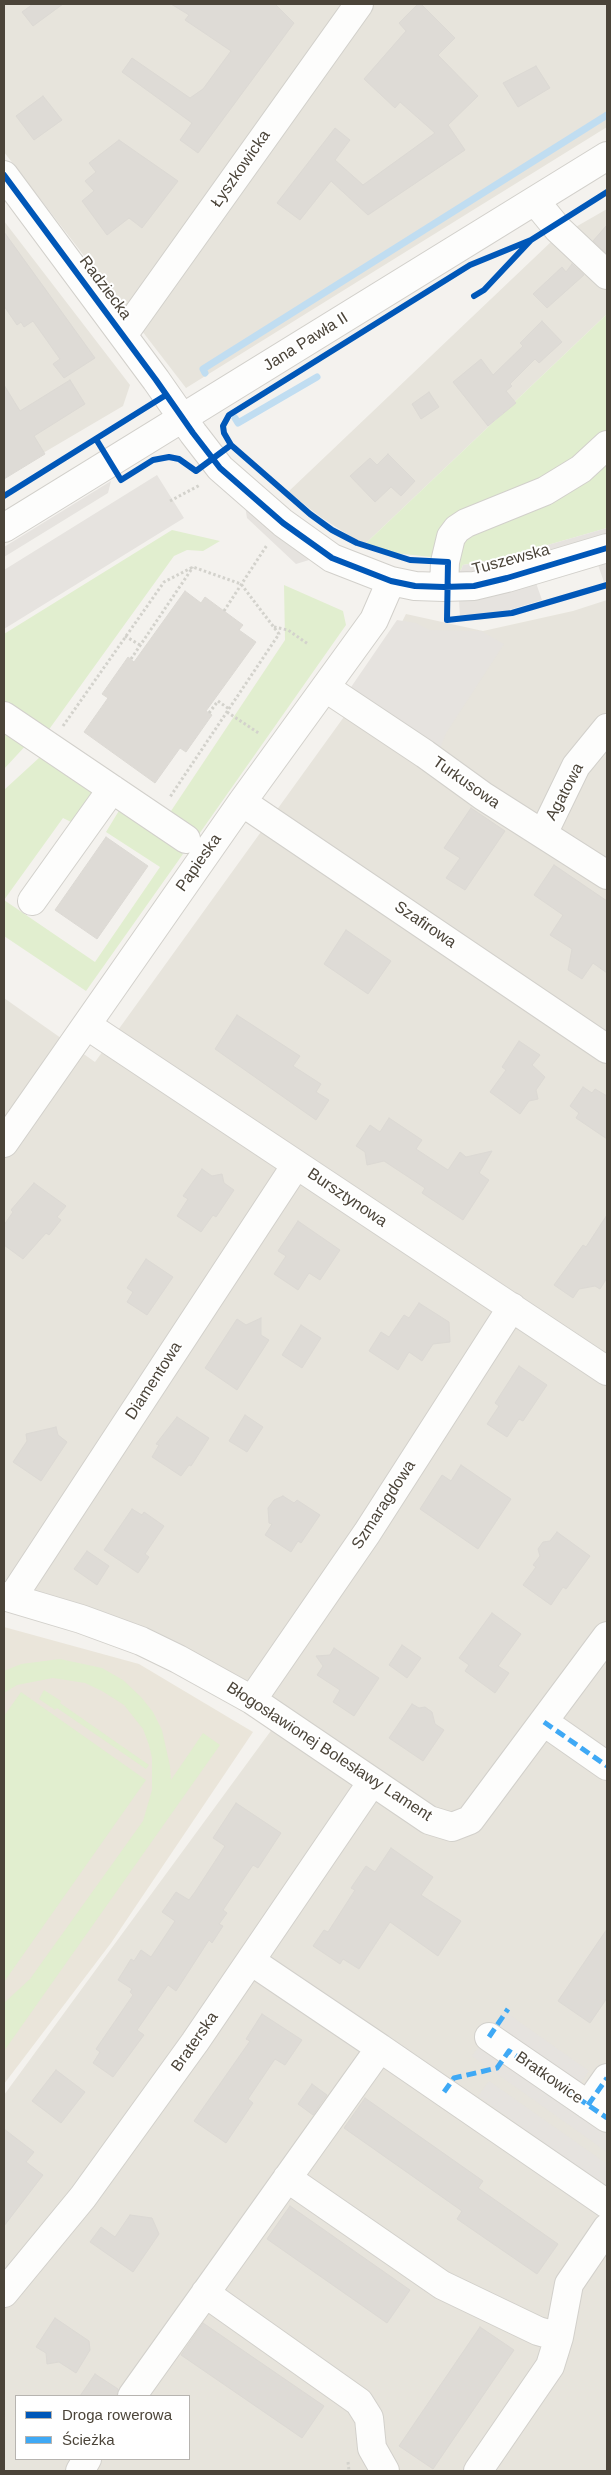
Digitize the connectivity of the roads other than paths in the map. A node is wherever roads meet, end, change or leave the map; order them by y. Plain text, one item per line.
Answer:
1 (346, 8) edge
2 (607, 156) edge
3 (4, 174) edge
4 (535, 201) junction
5 (607, 276) edge
6 (123, 335) junction
7 (182, 418) junction
8 (607, 446) edge
9 (4, 528) edge
10 (607, 548) edge
11 (391, 581) junction
12 (444, 587) junction
13 (326, 688) junction
14 (4, 716) edge
15 (607, 728) edge
16 (112, 788) junction
17 (242, 802) junction
18 (543, 834) junction
19 (186, 839) dead end
20 (607, 875) edge
21 (32, 900) dead end
22 (88, 1026) junction
23 (607, 1049) edge
24 (4, 1143) edge
25 (296, 1165) junction
26 (512, 1308) junction
27 (605, 1365) edge
28 (8, 1597) edge
29 (607, 1636) edge
30 (252, 1700) junction
31 (544, 1722) junction
32 (607, 1766) edge
33 (372, 1782) junction
34 (251, 1961) junction
35 (499, 2044) dead end
36 (380, 2048) junction
37 (607, 2078) edge
38 (598, 2112) edge
39 (287, 2178) junction
40 (607, 2204) edge
41 (607, 2228) edge
42 (4, 2293) edge
43 (205, 2293) junction
44 (559, 2337) junction
45 (133, 2395) edge
46 (86, 2460) edge
47 (80, 2471) edge
48 (385, 2471) edge
49 (478, 2471) edge

1 - 6 street, Łyszkowicka
2 - 4 street, Jana Pawła II
3 - 6 street, Radziecka
4 - 5 street
4 - 7 street, Jana Pawła II
6 - 7 street, Radziecka
7 - 9 street, Jana Pawła II
7 - 11 street, Tuszewska
8 - 12 street
10 - 12 street, Tuszewska
11 - 12 street, Tuszewska
11 - 13 street, Papieska
13 - 17 street, Papieska
13 - 18 street, Turkusowa
14 - 16 street
15 - 18 street, Agatowa
16 - 19 street
16 - 21 street
17 - 22 street, Papieska
17 - 23 street, Szafirowa
18 - 20 street, Turkusowa
22 - 24 street, Papieska
22 - 25 street, Bursztynowa
25 - 26 street, Bursztynowa
25 - 28 street, Diamentowa
26 - 27 street, Bursztynowa
26 - 30 street, Szmaragdowa
28 - 30 street, Błogosławionej Bolesławy Lament
29 - 31 street, Błogosławionej Bolesławy Lament
30 - 33 street, Błogosławionej Bolesławy Lament
31 - 32 street
31 - 33 street, Błogosławionej Bolesławy Lament
33 - 34 street, Braterska
34 - 36 street
34 - 42 street, Braterska
35 - 38 street, Bratkowice
36 - 39 street
36 - 40 street
37 - 38 street, Bratkowice
39 - 43 street
39 - 44 street
41 - 44 street
43 - 45 street
43 - 48 street
44 - 49 street
46 - 47 street

